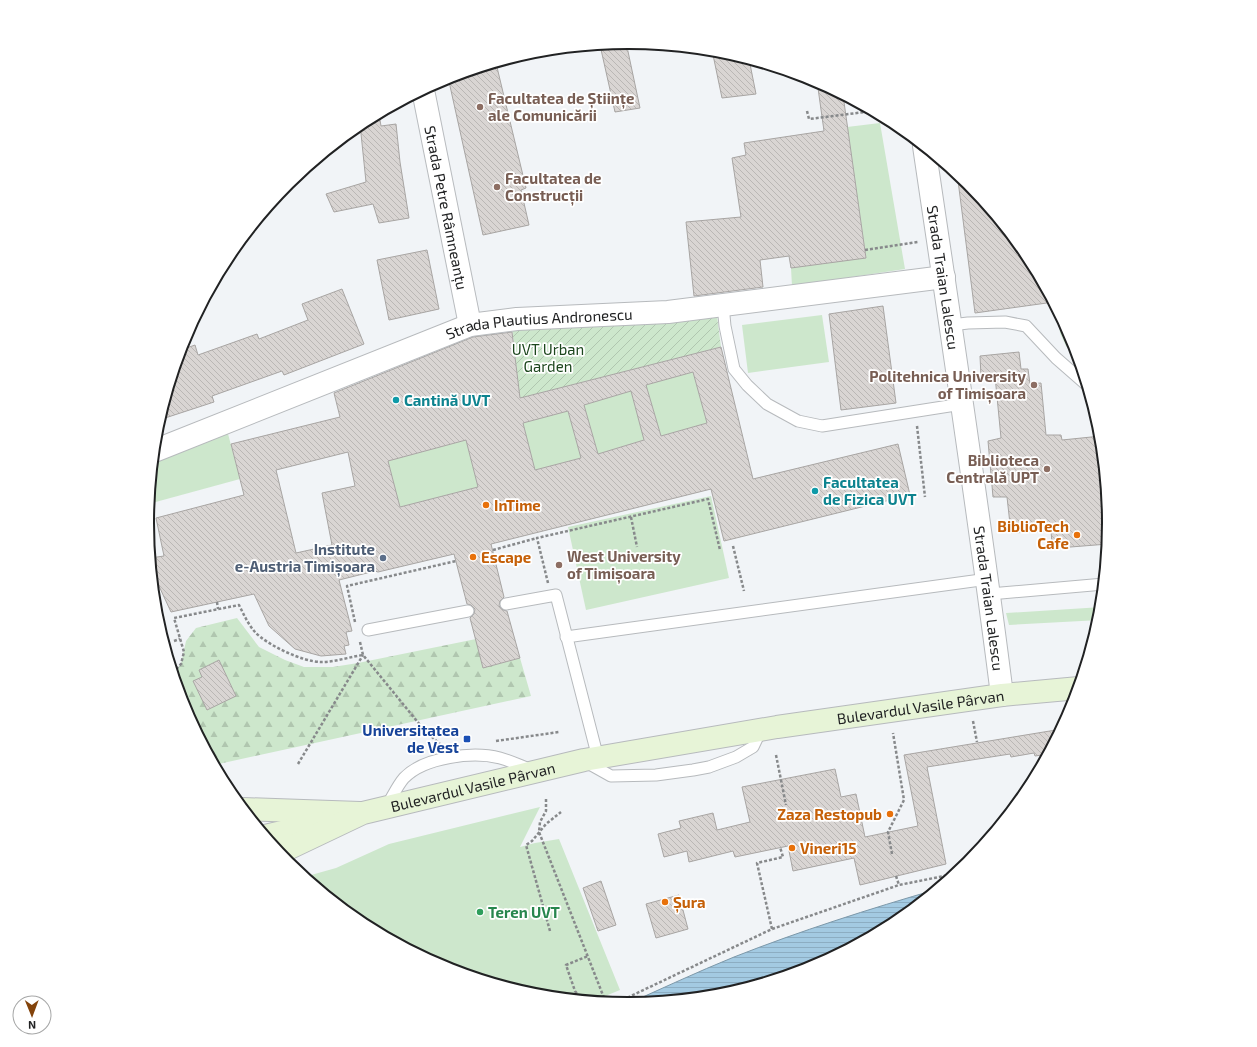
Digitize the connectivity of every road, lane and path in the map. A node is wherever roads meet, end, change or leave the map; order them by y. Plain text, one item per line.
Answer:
1 (424, 96) edge
2 (807, 111) dead end
3 (864, 112) edge
4 (925, 154) edge
5 (918, 242) dead end
6 (865, 250) dead end
7 (944, 277) junction
8 (723, 305) junction
9 (470, 325) junction
10 (951, 325) junction
11 (1081, 379) edge
12 (962, 404) junction
13 (915, 411) junction
14 (160, 447) edge
15 (925, 497) dead end
16 (631, 517) junction
17 (537, 538) junction
18 (734, 546) dead end
19 (637, 547) dead end
20 (493, 550) dead end
21 (720, 550) dead end
22 (456, 560) dead end
23 (548, 584) dead end
24 (1099, 584) edge
25 (989, 587) junction
26 (744, 591) dead end
27 (217, 602) dead end
28 (506, 604) dead end
29 (218, 610) junction
30 (468, 611) dead end
31 (357, 627) dead end
32 (368, 630) dead end
33 (566, 637) junction
34 (359, 638) dead end
35 (180, 639) junction
36 (174, 641) dead end
37 (363, 654) junction
38 (177, 669) edge
39 (1073, 689) edge
40 (1002, 695) junction
41 (973, 721) dead end
42 (425, 731) dead end
43 (893, 733) dead end
44 (977, 742) dead end
45 (776, 755) dead end
46 (591, 759) junction
47 (298, 764) dead end
48 (538, 772) junction
49 (546, 799) dead end
50 (786, 804) dead end
51 (386, 807) junction
52 (251, 810) edge
53 (561, 812) dead end
54 (363, 813) junction
55 (539, 832) junction
56 (271, 835) edge
57 (780, 847) dead end
58 (285, 850) edge
59 (892, 854) dead end
60 (947, 875) edge
61 (896, 876) dead end
62 (899, 885) junction
63 (772, 929) junction
64 (550, 931) dead end
65 (588, 956) junction
66 (579, 995) edge
67 (604, 997) edge
68 (627, 998) edge

1 - 9 street, Strada Petre Râmneanțu
2 - 3 path
4 - 7 street, Strada Traian Lalescu
5 - 6 path
7 - 8 street, Strada Plautius Andronescu
7 - 10 street, Strada Traian Lalescu
8 - 9 street, Strada Plautius Andronescu
8 - 13 lane
9 - 14 street, Strada Plautius Andronescu
10 - 11 lane
10 - 12 street, Strada Traian Lalescu
12 - 13 lane
12 - 25 street, Strada Traian Lalescu
13 - 15 path
16 - 17 path
16 - 19 path
16 - 21 path
17 - 20 path
17 - 23 path
18 - 26 path
22 - 31 path
24 - 25 lane
25 - 33 lane
25 - 40 street, Strada Traian Lalescu
27 - 29 path
28 - 33 lane
29 - 35 path
29 - 37 path
30 - 32 lane
33 - 46 lane
34 - 37 path
35 - 36 path
35 - 38 path
37 - 42 path
37 - 47 path
39 - 40 main road, Bulevardul Vasile Pârvan
40 - 46 main road, Bulevardul Vasile Pârvan
41 - 44 path
43 - 59 path
45 - 50 path
46 - 48 main road, Bulevardul Vasile Pârvan
48 - 51 main road, Bulevardul Vasile Pârvan
48 - 51 lane
49 - 55 path
51 - 54 main road, Bulevardul Vasile Pârvan
52 - 54 main road, Bulevardul Vasile Pârvan
53 - 55 path
54 - 56 main road
54 - 58 main road, Bulevardul Vasile Pârvan
55 - 64 path
55 - 65 path
57 - 63 path
60 - 62 path
61 - 62 path
62 - 63 path
63 - 68 path
65 - 66 path
65 - 67 path

